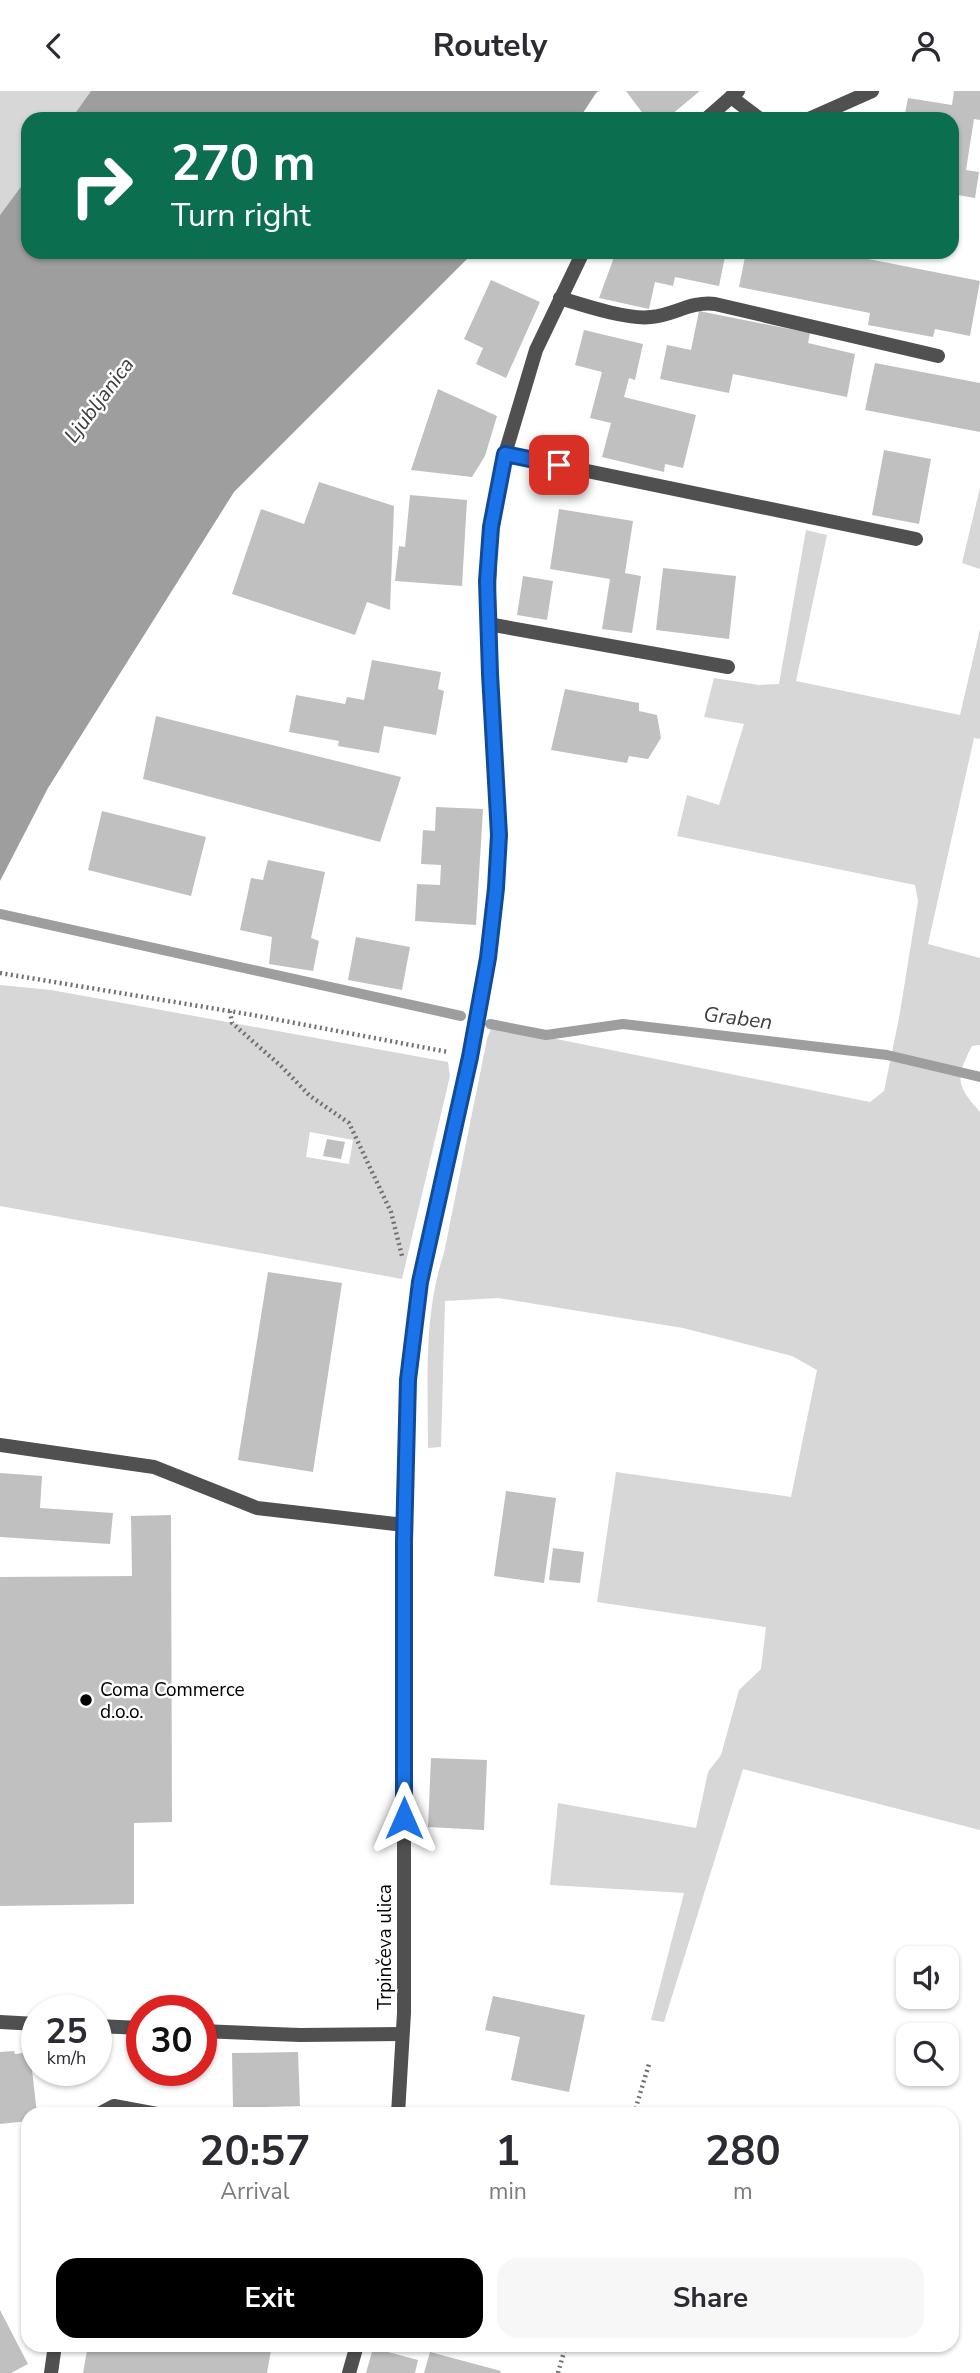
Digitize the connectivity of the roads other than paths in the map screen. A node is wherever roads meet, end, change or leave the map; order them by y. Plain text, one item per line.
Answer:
1 (872, 91) edge
2 (734, 94) edge
3 (714, 112) edge
4 (753, 112) edge
5 (825, 112) edge
6 (580, 259) edge
7 (560, 298) junction
8 (938, 356) dead end
9 (505, 454) junction
10 (916, 539) dead end
11 (488, 624) junction
12 (728, 667) dead end
13 (0, 1445) edge
14 (404, 1525) junction
15 (0, 2022) edge
16 (21, 2023) edge
17 (217, 2032) edge
18 (402, 2034) junction
19 (398, 2107) edge
20 (54, 2352) edge
21 (355, 2352) edge
22 (51, 2373) edge
23 (349, 2373) edge

1 - 5 street
2 - 3 street
2 - 4 street
6 - 7 street, Trpinčeva ulica
7 - 8 street
7 - 9 street, Trpinčeva ulica
9 - 10 street
9 - 11 street, Trpinčeva ulica
11 - 12 street
11 - 14 street, Trpinčeva ulica
13 - 14 street
14 - 18 street, Trpinčeva ulica
15 - 16 street
17 - 18 street
18 - 19 street, Trpinčeva ulica
20 - 22 street
21 - 23 street

